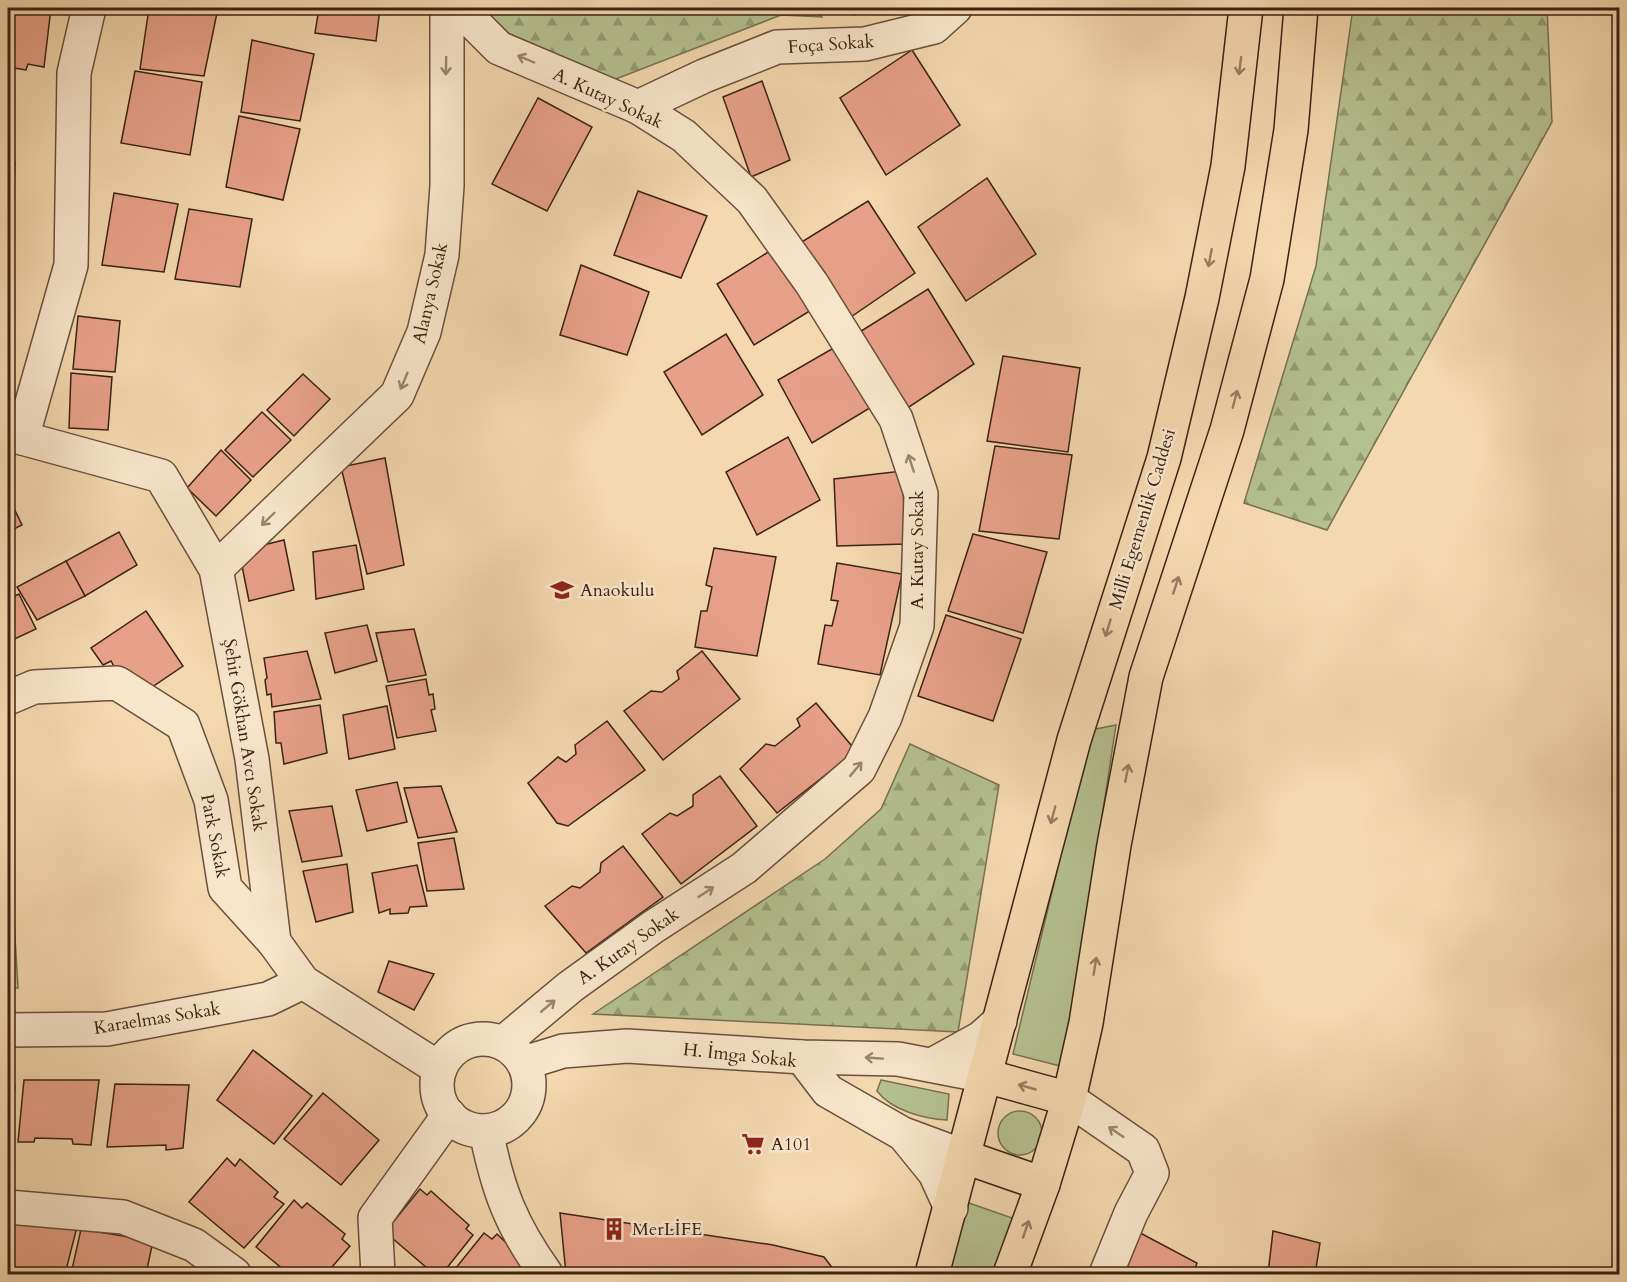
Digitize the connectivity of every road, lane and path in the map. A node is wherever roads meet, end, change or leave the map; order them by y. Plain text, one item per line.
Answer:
1 (89, 8) edge
2 (447, 8) edge
3 (459, 8) edge
4 (956, 8) edge
5 (1246, 8) edge
6 (1301, 8) edge
7 (638, 107) junction
8 (15, 443) edge
9 (216, 569) junction
10 (8, 698) edge
11 (274, 942) junction
12 (303, 982) junction
13 (1000, 1021) junction
14 (8, 1030) edge
15 (514, 1053) junction
16 (802, 1057) junction
17 (932, 1065) junction
18 (440, 1069) junction
19 (986, 1076) junction
20 (1069, 1100) junction
21 (449, 1115) junction
22 (486, 1131) junction
23 (903, 1134) junction
24 (964, 1157) junction
25 (1043, 1184) junction
26 (8, 1207) edge
27 (951, 1208) junction
28 (234, 1275) edge
29 (378, 1275) edge
30 (546, 1275) edge
31 (932, 1275) edge
32 (1010, 1275) edge
33 (1106, 1275) edge

1 - 8 street
2 -> 9 street, Alanya Sokak
7 -> 3 street, A. Kutay Sokak
4 - 7 street, Foça Sokak
5 -> 13 highway, Milli Egemenlik Caddesi
20 -> 6 highway
15 -> 7 street, A. Kutay Sokak
8 - 9 street, Şehit Gökhan Avcı Sokak
9 - 11 street, Şehit Gökhan Avcı Sokak
10 - 11 street, Park Sokak
11 - 12 street, Şehit Gökhan Avcı Sokak
12 - 14 street, Karaelmas Sokak
12 - 18 street, Şehit Gökhan Avcı Sokak
13 - 17 street
13 - 19 highway, Milli Egemenlik Caddesi
15 - 16 street, H. İmga Sokak
15 - 18 street, H. İmga Sokak
15 - 22 street
17 -> 16 street
16 - 23 street, H. İmga Sokak
17 - 19 street
18 - 21 street
20 -> 19 highway
19 - 24 highway, Milli Egemenlik Caddesi
20 - 25 highway
33 -> 20 street
21 - 22 street
21 - 29 street
22 - 30 street
23 - 24 street, H. İmga Sokak
23 - 27 street
24 - 25 highway
24 - 27 highway
32 -> 25 highway
26 - 28 street
27 - 31 highway

